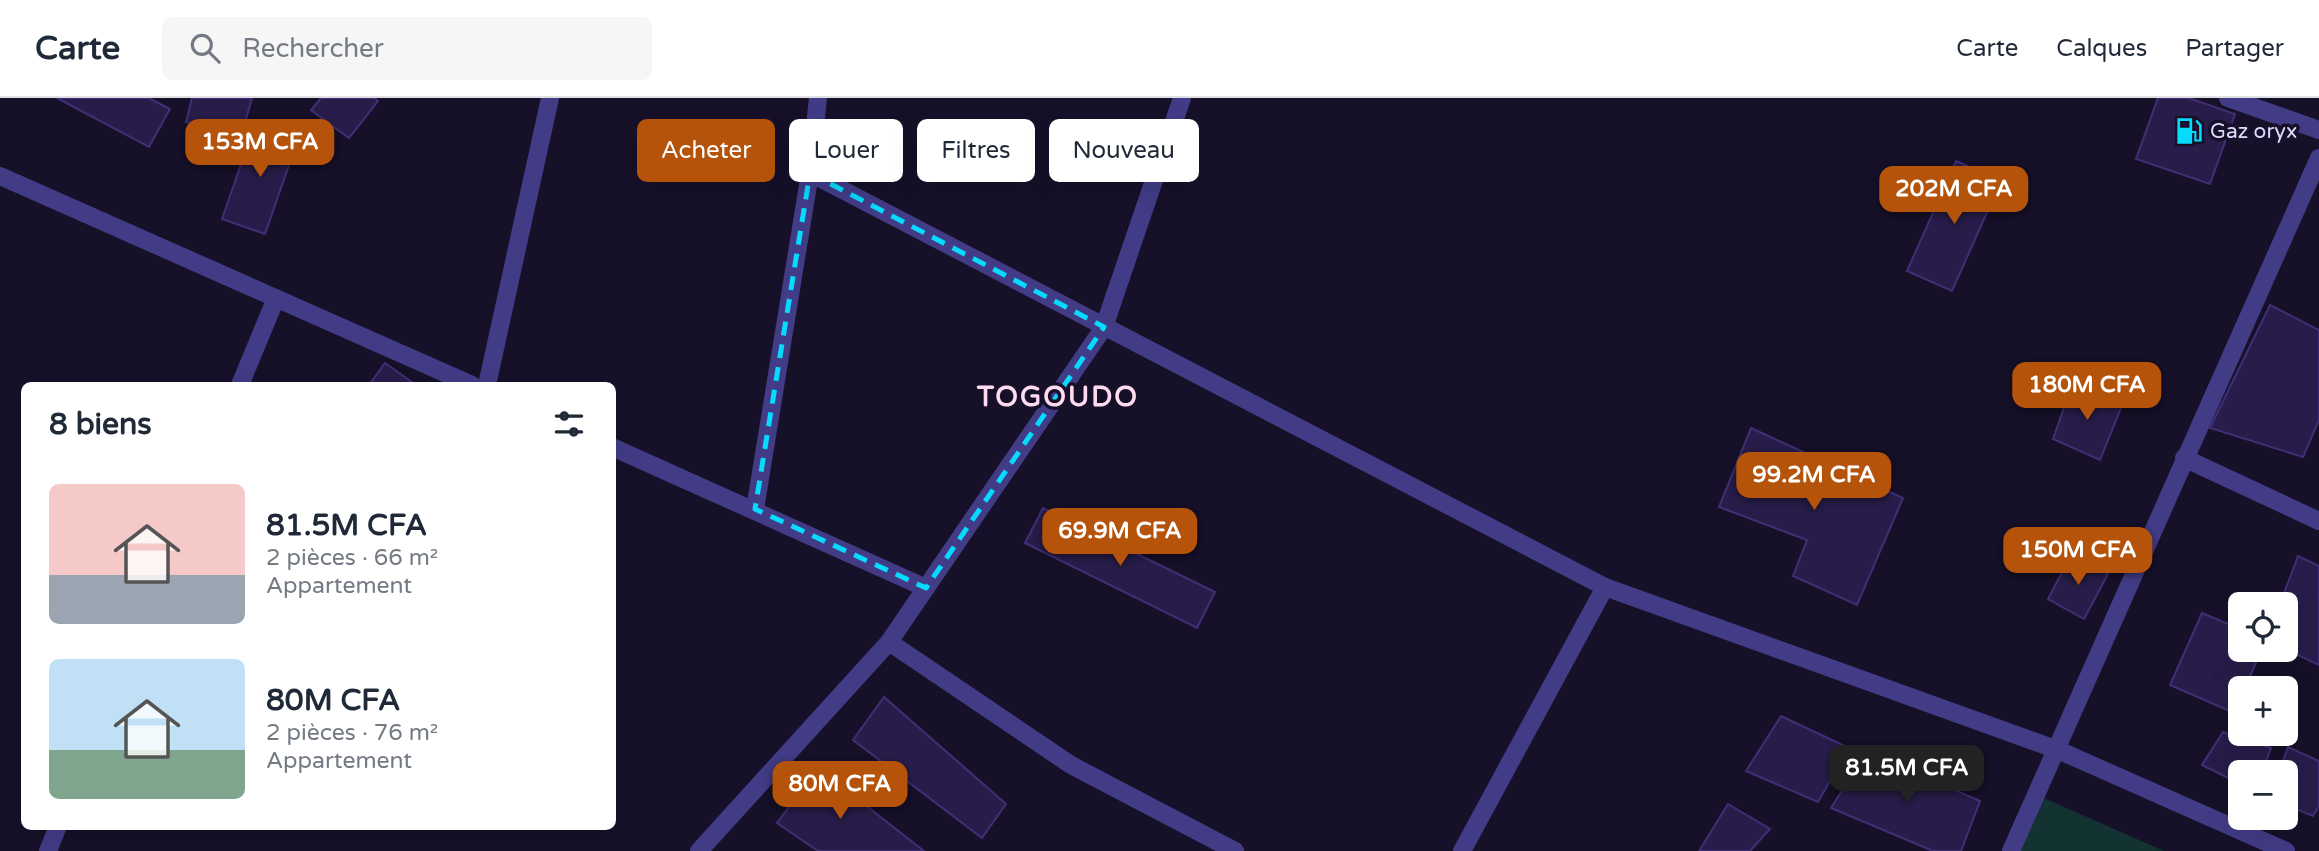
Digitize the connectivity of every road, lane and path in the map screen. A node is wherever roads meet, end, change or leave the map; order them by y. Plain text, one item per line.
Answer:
1 (550, 98) edge
2 (818, 98) edge
3 (1182, 98) edge
4 (2228, 98) edge
5 (816, 119) edge
6 (2319, 130) edge
7 (2319, 158) edge
8 (0, 176) edge
9 (809, 182) edge
10 (827, 182) edge
11 (276, 298) junction
12 (1104, 327) junction
13 (241, 382) edge
14 (465, 382) edge
15 (488, 382) edge
16 (616, 449) edge
17 (2184, 458) junction
18 (755, 509) junction
19 (2319, 521) edge
20 (1605, 587) junction
21 (926, 588) junction
22 (888, 642) junction
23 (2058, 750) junction
24 (56, 830) edge
25 (48, 851) edge
26 (699, 851) edge
27 (1235, 851) edge
28 (1462, 851) edge
29 (2011, 851) edge
30 (2286, 851) edge

1 - 15 street
2 - 5 street
3 - 12 street
4 - 6 street
7 - 17 street
8 - 11 street
9 - 18 street
10 - 12 street
11 - 13 street
11 - 14 street
12 - 20 street
12 - 21 street
16 - 18 street
17 - 19 street
17 - 23 street
18 - 21 street
20 - 23 street
20 - 28 street
21 - 22 street
22 - 26 street
22 - 27 street
23 - 29 street
23 - 30 street
24 - 25 street

